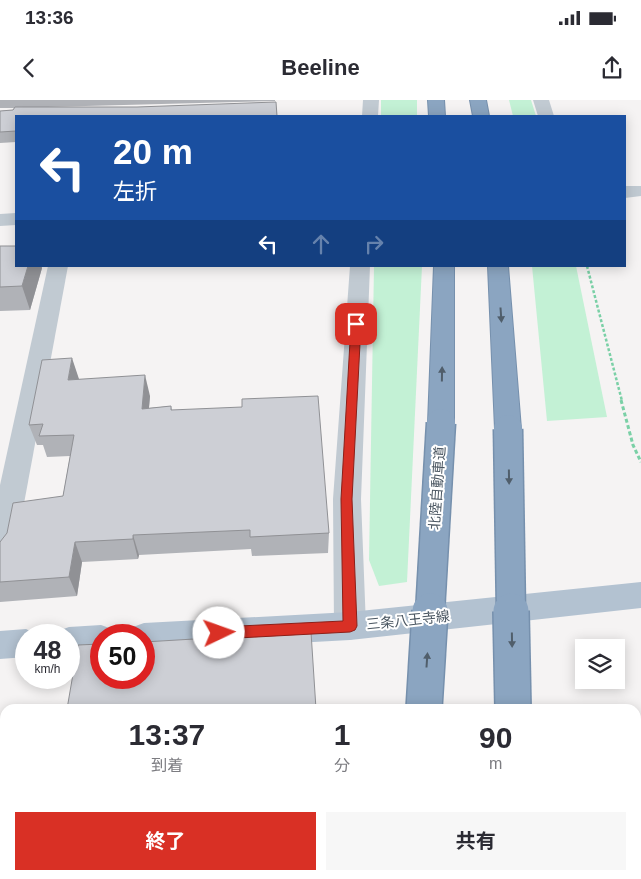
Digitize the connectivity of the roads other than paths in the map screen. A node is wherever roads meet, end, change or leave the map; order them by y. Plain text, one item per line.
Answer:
1 (371, 100) edge
2 (436, 100) edge
3 (478, 100) edge
4 (541, 100) edge
5 (370, 115) edge
6 (437, 115) edge
7 (481, 115) edge
8 (546, 115) edge
9 (641, 191) edge
10 (626, 192) edge
11 (15, 219) edge
12 (0, 220) edge
13 (58, 267) edge
14 (360, 267) edge
15 (444, 267) edge
16 (498, 267) edge
17 (0, 552) edge
18 (641, 595) edge
19 (350, 626) junction
20 (155, 636) edge
21 (15, 644) edge
22 (0, 645) edge
23 (424, 704) edge
24 (513, 704) edge

1 - 5 street
2 - 6 highway
3 - 7 highway
4 - 8 street
9 - 10 street
11 - 12 street
13 - 17 street
14 - 19 street
23 -> 15 highway, 北陸自動車道, bridge
16 -> 24 highway, bridge
18 - 19 main road, 三条八王寺線
19 - 20 main road, 三条八王寺線
21 - 22 main road

